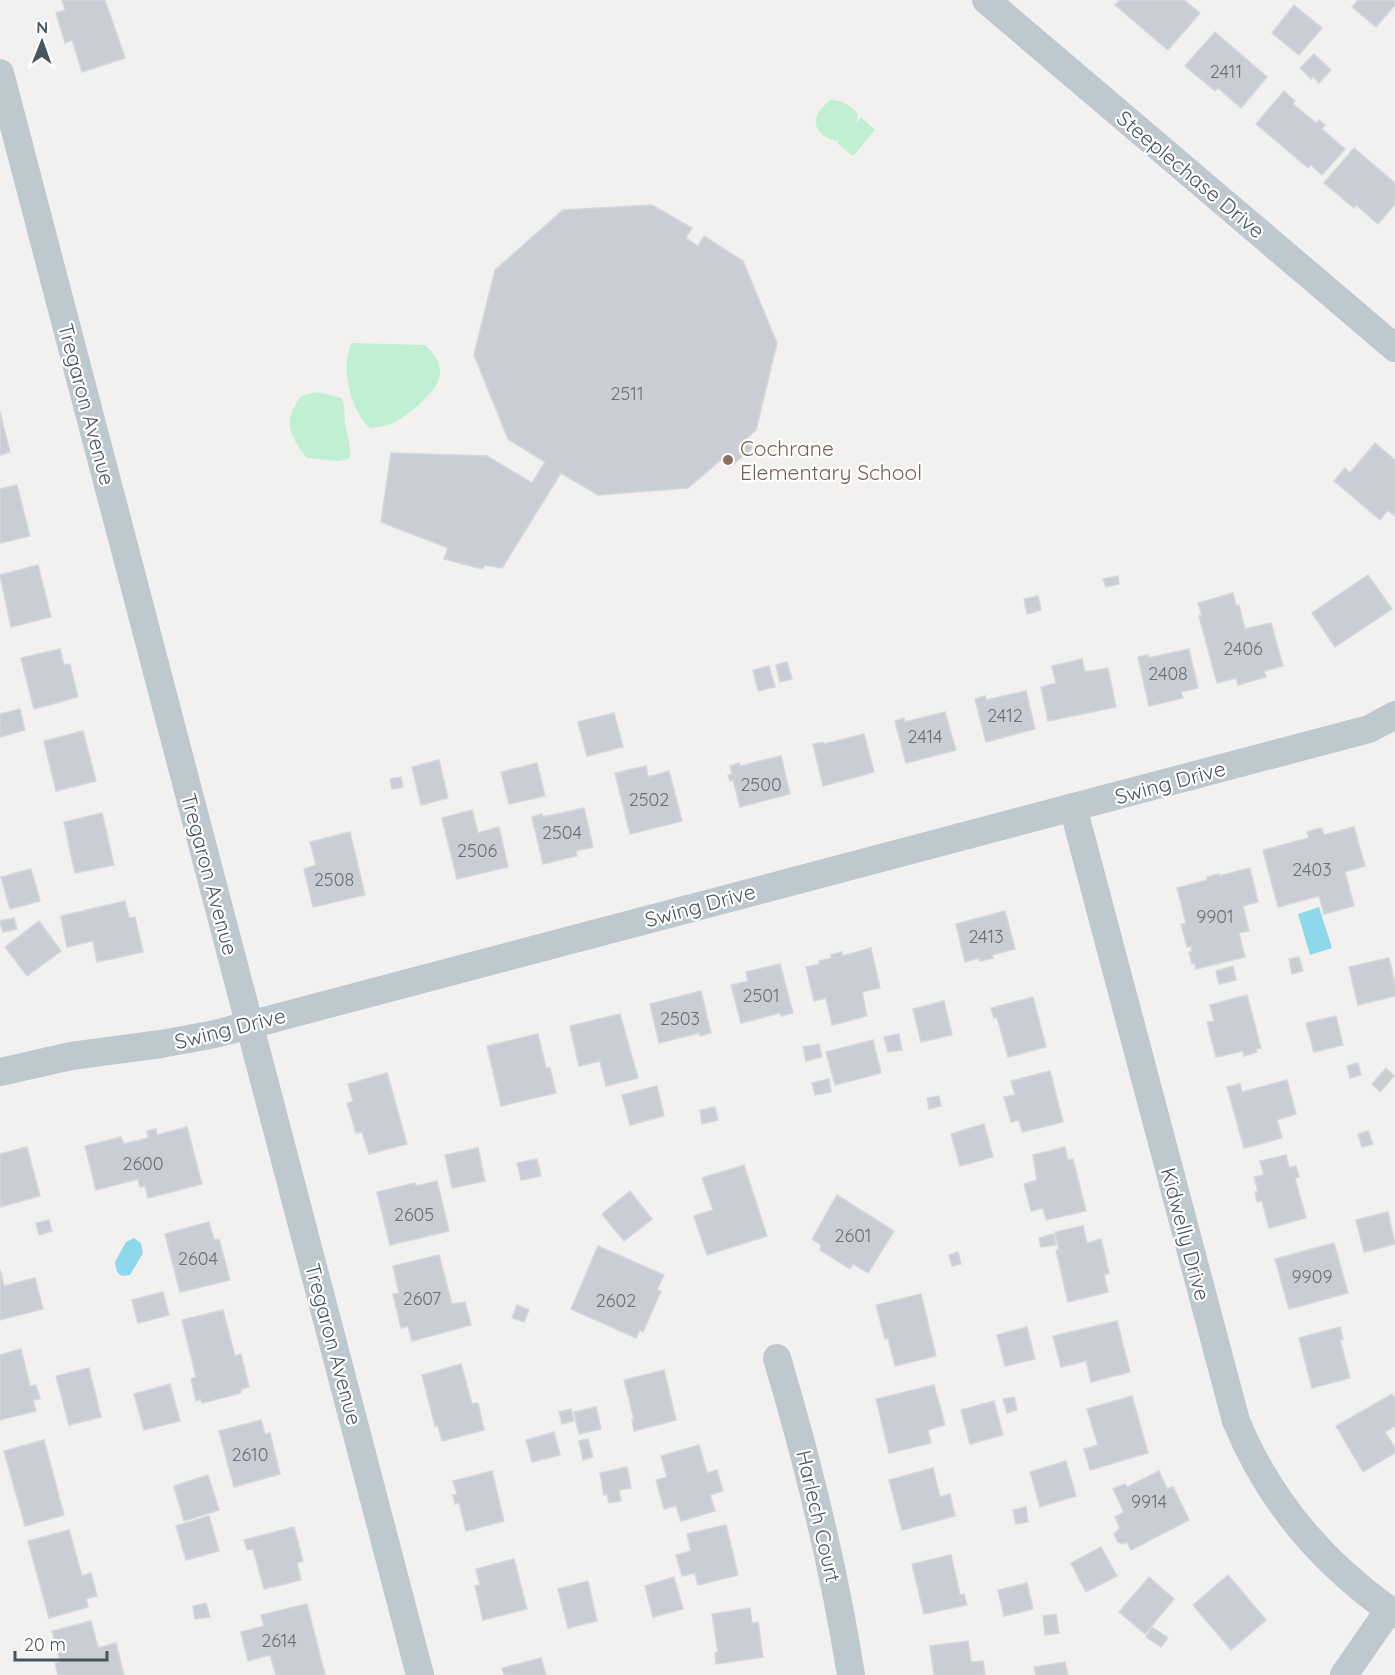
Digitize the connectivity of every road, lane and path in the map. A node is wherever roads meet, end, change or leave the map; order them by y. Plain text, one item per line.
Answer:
1 (986, 0) edge
2 (0, 73) edge
3 (1395, 348) edge
4 (1395, 715) edge
5 (1073, 807) junction
6 (249, 1024) junction
7 (0, 1072) edge
8 (777, 1358) dead end
9 (1392, 1612) edge
10 (420, 1675) edge
11 (851, 1675) edge
12 (1344, 1675) edge

1 - 3 street, Steeplechase Drive
2 - 6 street, Tregaron Avenue
4 - 5 street, Swing Drive
5 - 6 street, Swing Drive
5 - 9 street, Kidwelly Drive
6 - 7 street, Swing Drive
6 - 10 street, Tregaron Avenue
8 - 11 street, Harlech Court
9 - 12 street

